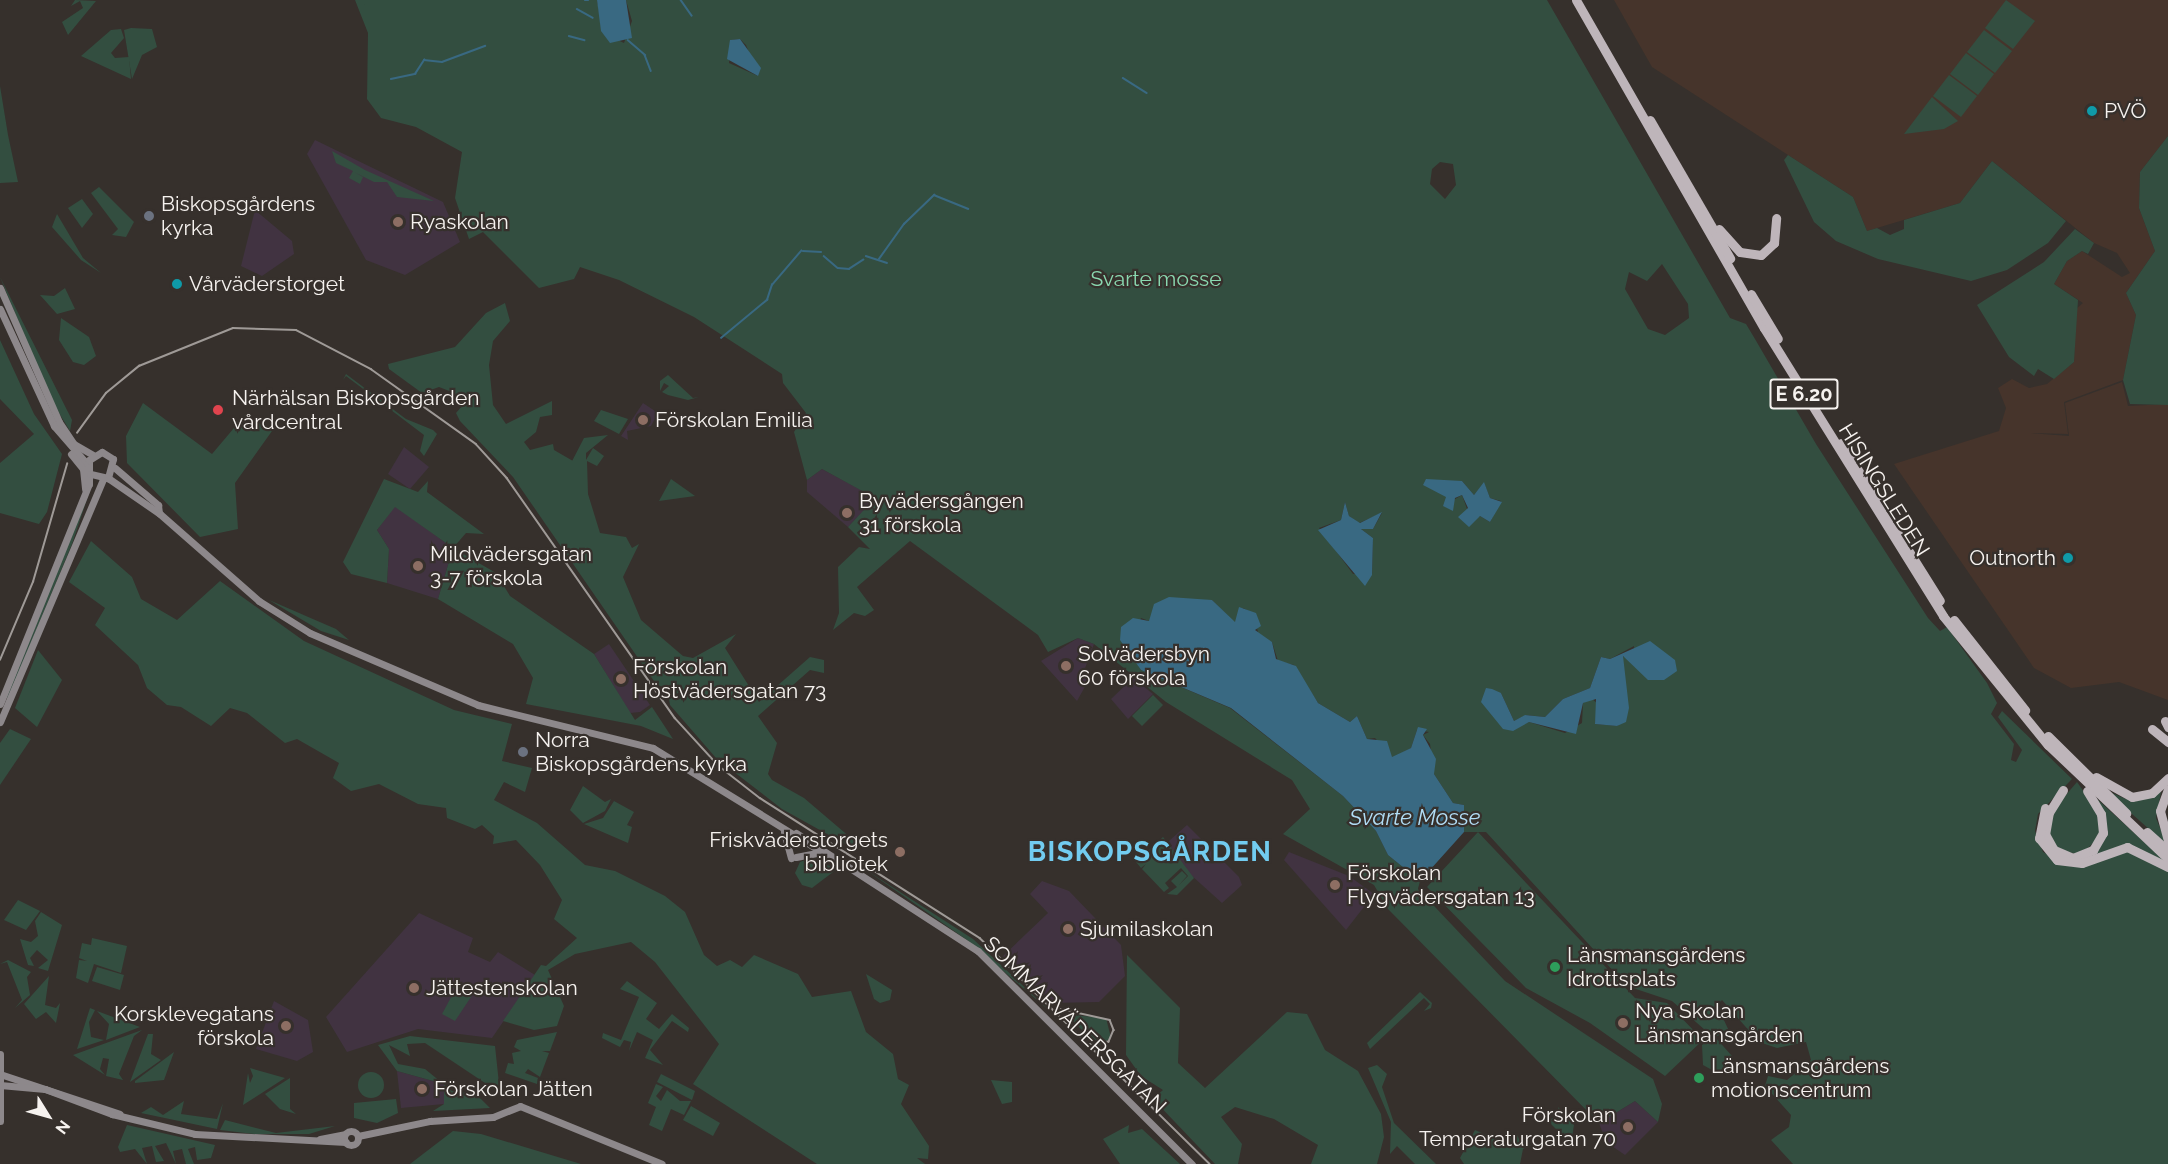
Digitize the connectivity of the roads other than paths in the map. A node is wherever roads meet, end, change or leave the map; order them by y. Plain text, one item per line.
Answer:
1 (1576, 0) edge
2 (1583, 0) edge
3 (1776, 218) dead end
4 (1709, 219) junction
5 (0, 288) edge
6 (0, 309) edge
7 (68, 449) junction
8 (93, 455) junction
9 (88, 465) junction
10 (115, 468) junction
11 (90, 474) junction
12 (105, 478) junction
13 (85, 494) junction
14 (159, 513) junction
15 (0, 704) edge
16 (0, 722) edge
17 (2152, 729) dead end
18 (2047, 735) junction
19 (2168, 742) edge
20 (2066, 764) junction
21 (2168, 778) edge
22 (2168, 789) edge
23 (767, 818) junction
24 (780, 828) junction
25 (2168, 841) edge
26 (2168, 851) edge
27 (817, 853) junction
28 (2168, 859) edge
29 (837, 861) junction
30 (2168, 867) edge
31 (0, 1054) edge
32 (1, 1074) edge
33 (1, 1085) edge
34 (120, 1114) junction
35 (0, 1120) edge
36 (345, 1134) junction
37 (358, 1136) junction
38 (306, 1142) junction
39 (346, 1142) junction
40 (662, 1164) edge
41 (1192, 1164) edge

1 - 20 highway, HISINGSLEDEN / E 6.20
2 - 4 highway, HISINGSLEDEN / E 6.20
3 - 4 highway
4 - 18 highway, HISINGSLEDEN / E 6.20
5 - 8 street
6 - 7 street
7 - 9 street
7 - 13 street
8 - 9 street
8 - 10 street
9 - 11 street
10 - 12 street
10 - 14 street, SOMMARVÄDERSGATAN
11 - 12 street
11 - 13 street
12 - 14 street, SOMMARVÄDERSGATAN
12 - 16 street
13 - 15 street
14 - 23 street, SOMMARVÄDERSGATAN
17 - 19 highway
18 - 21 highway
18 - 26 highway, HISINGSLEDEN / E 6.20
20 - 28 highway, HISINGSLEDEN / E 6.20
20 - 30 highway
22 - 25 highway
23 - 24 street, SOMMARVÄDERSGATAN
23 - 29 street, SOMMARVÄDERSGATAN
24 - 27 street, SOMMARVÄDERSGATAN
24 - 27 street
27 - 29 street, SOMMARVÄDERSGATAN
29 - 41 street, SOMMARVÄDERSGATAN
31 - 32 street
32 - 33 street
32 - 34 street
33 - 34 street
33 - 35 street
34 - 38 street
36 - 37 street
36 - 38 street
36 - 39 street
37 - 39 street
37 - 40 street
38 - 39 street

